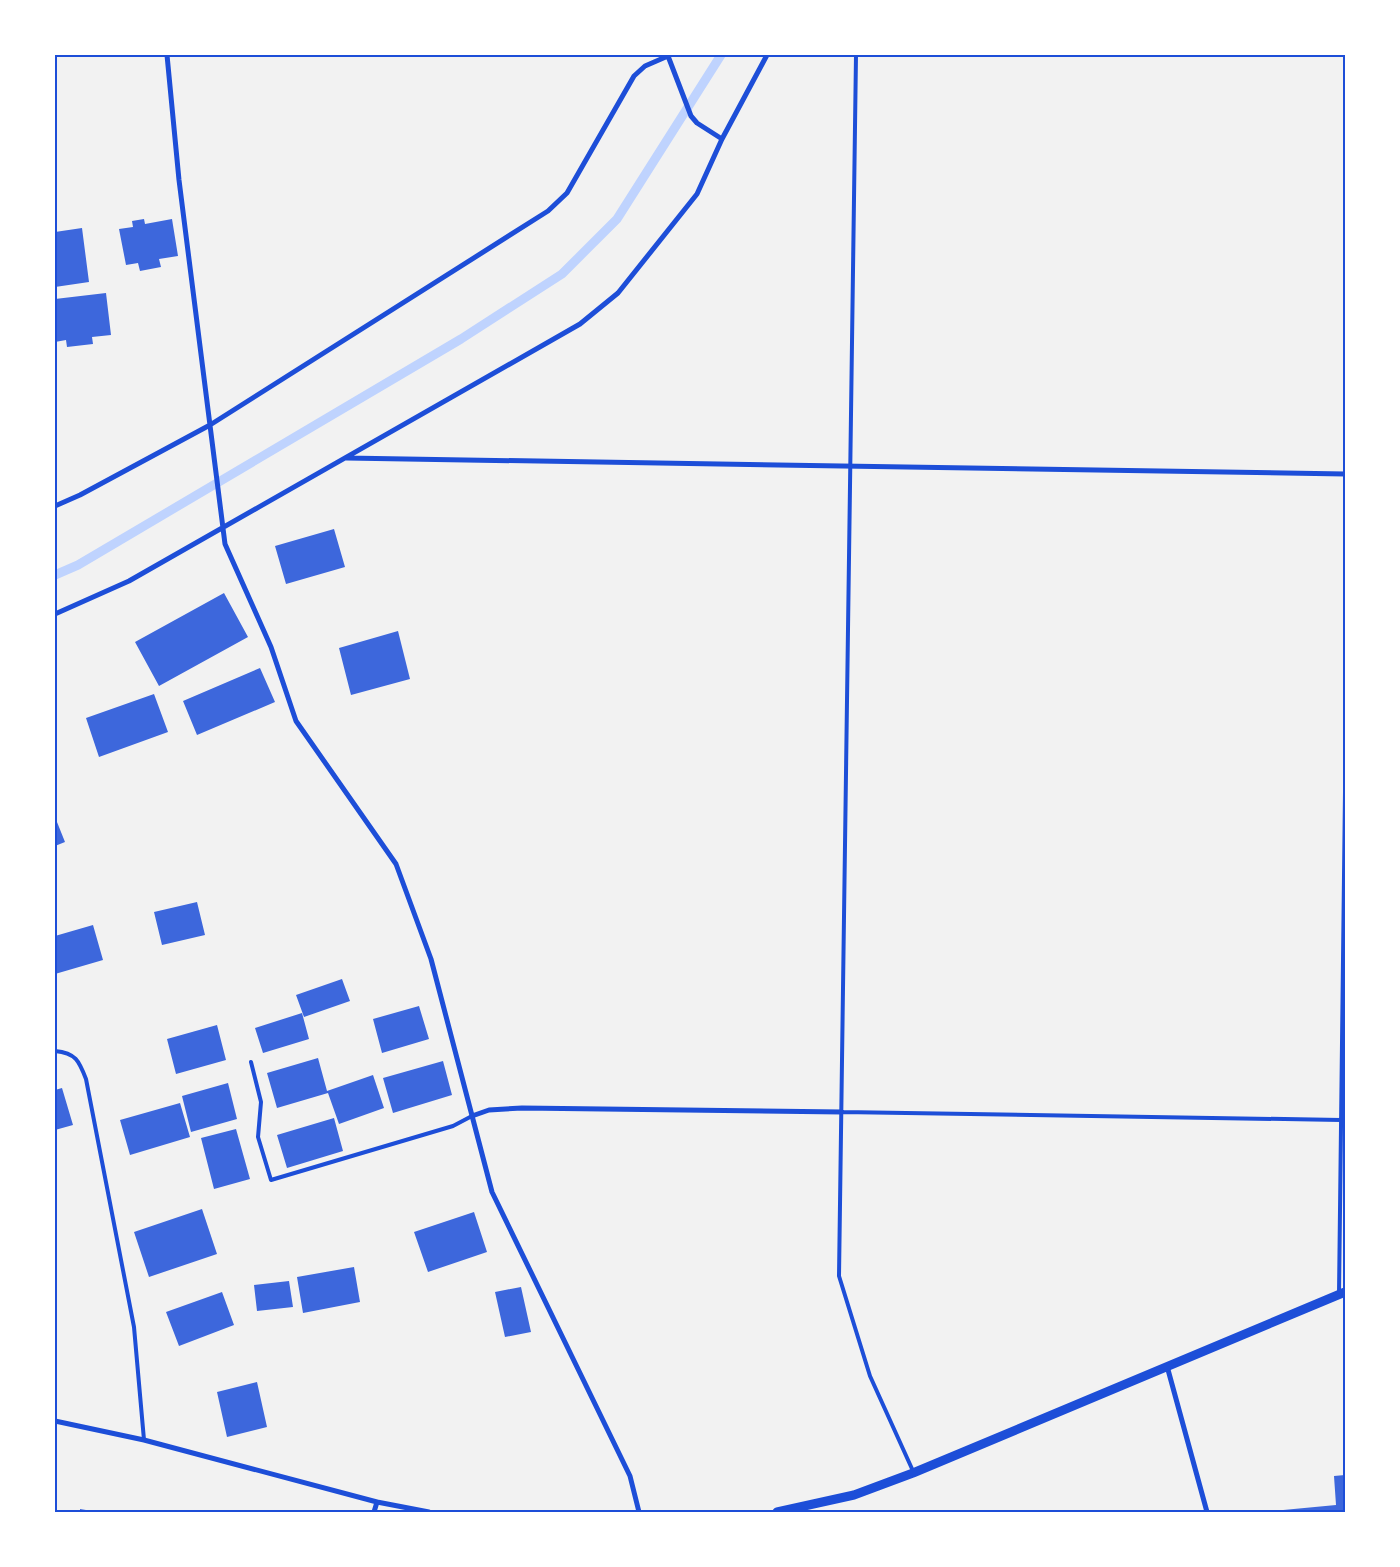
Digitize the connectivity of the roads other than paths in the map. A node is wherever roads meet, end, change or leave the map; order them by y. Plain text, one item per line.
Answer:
1 (167, 55) edge
2 (668, 55) edge
3 (767, 55) edge
4 (856, 55) edge
5 (722, 139) junction
6 (210, 425) junction
7 (346, 458) junction
8 (852, 466) junction
9 (1345, 474) edge
10 (55, 506) edge
11 (224, 525) junction
12 (55, 614) edge
13 (1345, 792) edge
14 (55, 1051) edge
15 (251, 1062) dead end
16 (842, 1112) junction
17 (472, 1116) junction
18 (1341, 1120) junction
19 (1342, 1293) edge
20 (1167, 1366) junction
21 (55, 1421) edge
22 (144, 1440) junction
23 (913, 1473) junction
24 (377, 1502) junction
25 (374, 1512) edge
26 (429, 1512) edge
27 (639, 1512) edge
28 (777, 1512) edge
29 (1207, 1512) edge

1 - 6 street
2 - 5 street
2 - 6 street
3 - 5 street
4 - 8 lane
5 - 7 street
6 - 10 street
6 - 11 street
7 - 8 street
7 - 11 street
8 - 9 street
8 - 16 lane
11 - 12 street
11 - 17 street
13 - 18 lane
14 - 22 lane
15 - 17 lane
16 - 17 street
16 - 18 lane
16 - 23 lane
17 - 27 street
18 - 19 lane
19 - 20 street
20 - 23 street
20 - 29 street
21 - 22 street
22 - 24 street
23 - 28 street
24 - 25 street
24 - 26 street

